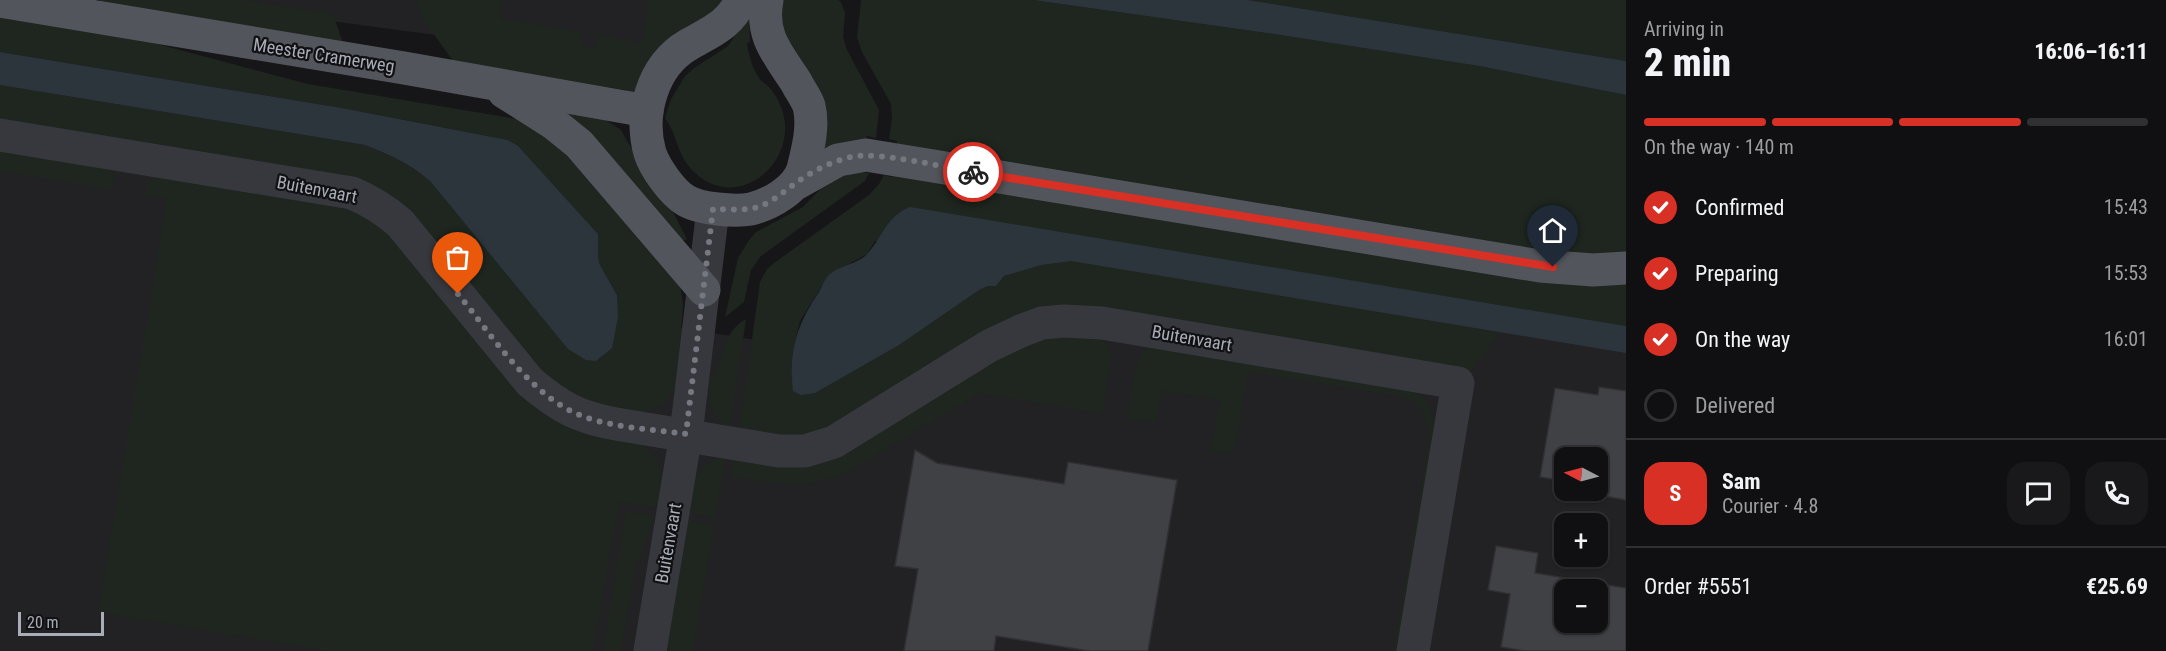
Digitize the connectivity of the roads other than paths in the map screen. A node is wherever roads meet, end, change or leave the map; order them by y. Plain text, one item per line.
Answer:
1 (741, 0) edge
2 (767, 0) edge
3 (0, 2) edge
4 (489, 83) junction
5 (647, 111) junction
6 (0, 135) edge
7 (797, 183) junction
8 (713, 209) junction
9 (1626, 268) edge
10 (704, 290) junction
11 (686, 434) junction
12 (650, 651) edge
13 (1413, 651) edge

1 - 5 main road
2 - 7 main road
3 - 4 main road, Meester Cramerweg
4 - 5 main road, Meester Cramerweg
4 - 10 main road
5 - 8 main road
6 - 11 street, Buitenvaart
7 - 8 main road
7 - 9 main road
8 - 10 street, Buitenvaart
10 - 11 street, Buitenvaart
11 - 12 street, Buitenvaart
11 - 13 street, Buitenvaart

